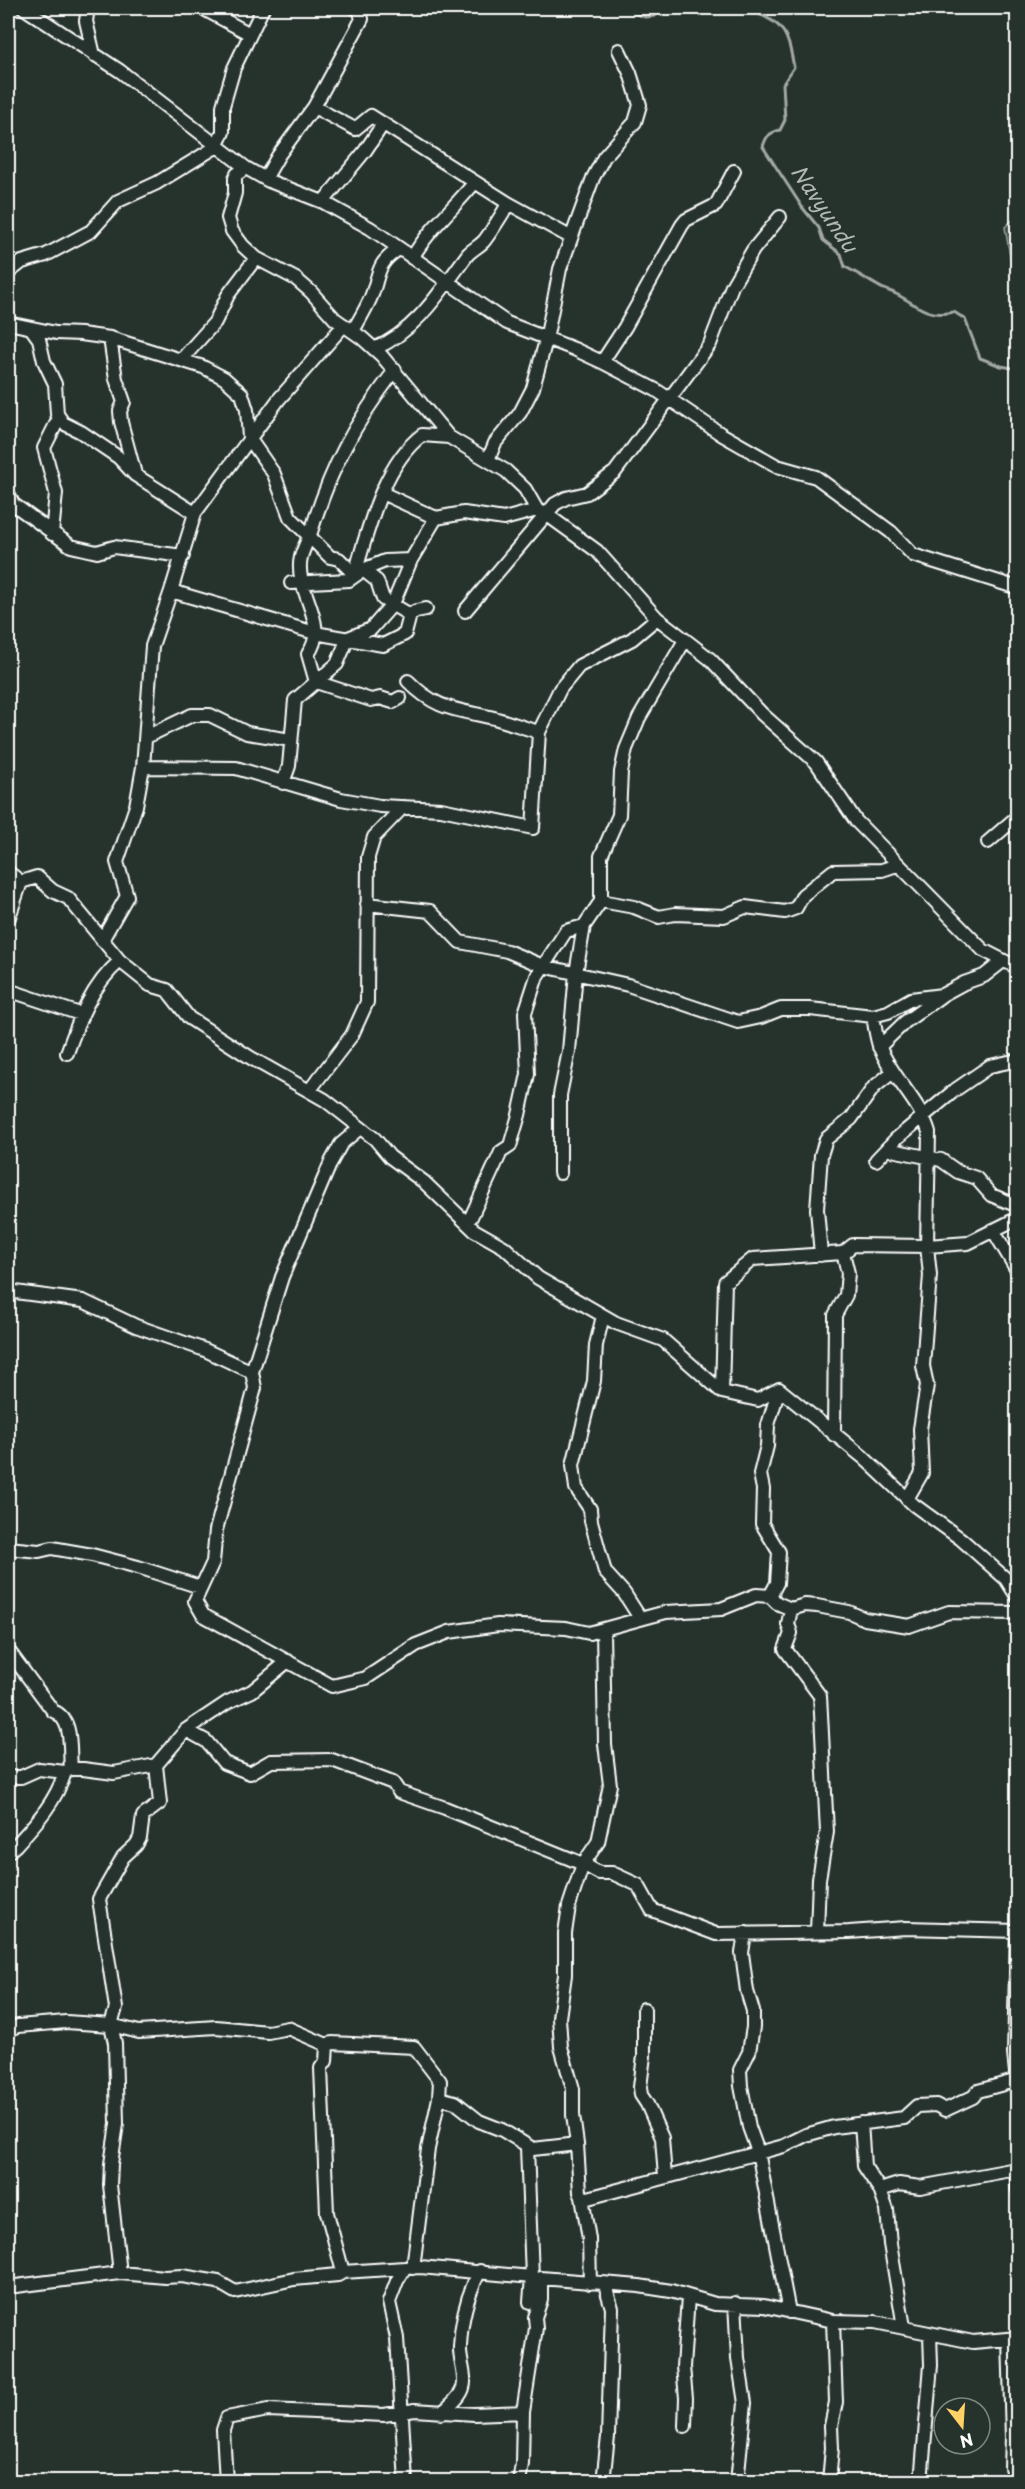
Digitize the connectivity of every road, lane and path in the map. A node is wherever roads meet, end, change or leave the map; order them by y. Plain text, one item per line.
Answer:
1 (24, 8) edge
2 (88, 8) edge
3 (202, 8) edge
4 (263, 8) edge
5 (355, 8) edge
6 (250, 34) junction
7 (619, 50) dead end
8 (94, 55) junction
9 (314, 107) junction
10 (383, 124) junction
11 (216, 147) junction
12 (246, 168) junction
13 (734, 171) dead end
14 (265, 178) junction
15 (475, 182) junction
16 (323, 202) junction
17 (508, 203) junction
18 (780, 217) dead end
19 (570, 237) junction
20 (399, 249) junction
21 (256, 258) junction
22 (412, 258) junction
23 (8, 273) edge
24 (447, 284) junction
25 (8, 323) edge
26 (31, 328) junction
27 (348, 328) junction
28 (110, 338) junction
29 (546, 340) junction
30 (374, 349) junction
31 (181, 360) junction
32 (602, 362) junction
33 (395, 370) junction
34 (668, 399) junction
35 (59, 418) junction
36 (449, 437) junction
37 (249, 438) junction
38 (488, 460) junction
39 (135, 475) junction
40 (8, 493) edge
41 (382, 493) junction
42 (542, 512) junction
43 (195, 513) junction
44 (436, 518) junction
45 (52, 534) junction
46 (309, 537) junction
47 (183, 556) junction
48 (411, 560) junction
49 (356, 573) junction
50 (297, 583) junction
51 (1017, 588) edge
52 (171, 591) junction
53 (393, 603) junction
54 (426, 609) dead end
55 (465, 611) dead end
56 (410, 615) junction
57 (657, 618) junction
58 (315, 633) junction
59 (348, 638) junction
60 (686, 640) junction
61 (408, 681) dead end
62 (316, 682) junction
63 (400, 698) dead end
64 (539, 732) junction
65 (146, 737) junction
66 (291, 740) junction
67 (143, 767) junction
68 (283, 783) junction
69 (403, 807) junction
70 (1017, 816) edge
71 (988, 842) dead end
72 (897, 865) junction
73 (8, 872) edge
74 (21, 882) junction
75 (601, 901) junction
76 (367, 904) junction
77 (8, 920) edge
78 (584, 926) junction
79 (102, 940) junction
80 (120, 961) junction
81 (1004, 961) junction
82 (543, 966) junction
83 (1017, 968) edge
84 (576, 973) junction
85 (8, 990) edge
86 (942, 995) junction
87 (81, 1014) junction
88 (873, 1016) junction
89 (879, 1047) junction
90 (67, 1053) dead end
91 (1017, 1060) edge
92 (893, 1071) junction
93 (309, 1091) junction
94 (924, 1115) junction
95 (360, 1128) junction
96 (887, 1149) junction
97 (929, 1156) junction
98 (876, 1160) dead end
99 (560, 1173) dead end
100 (1017, 1206) edge
101 (1017, 1218) edge
102 (466, 1221) junction
103 (993, 1230) junction
104 (927, 1246) junction
105 (843, 1253) junction
106 (821, 1254) junction
107 (1017, 1272) edge
108 (8, 1291) edge
109 (603, 1316) junction
110 (252, 1372) junction
111 (780, 1389) junction
112 (722, 1392) junction
113 (834, 1434) junction
114 (907, 1499) junction
115 (8, 1548) edge
116 (1017, 1570) edge
117 (1006, 1579) junction
118 (200, 1587) junction
119 (770, 1596) junction
120 (1017, 1598) edge
121 (791, 1609) junction
122 (1017, 1613) edge
123 (640, 1618) junction
124 (603, 1629) junction
125 (8, 1650) edge
126 (288, 1661) junction
127 (186, 1730) junction
128 (156, 1765) junction
129 (68, 1770) junction
130 (8, 1777) edge
131 (8, 1852) edge
132 (583, 1864) junction
133 (1017, 1931) edge
134 (817, 1932) junction
135 (745, 1933) junction
136 (644, 2009) dead end
137 (111, 2025) junction
138 (8, 2030) edge
139 (327, 2045) junction
140 (1017, 2084) edge
141 (439, 2097) junction
142 (861, 2123) junction
143 (578, 2144) junction
144 (527, 2147) junction
145 (758, 2152) junction
146 (1017, 2167) edge
147 (665, 2177) junction
148 (880, 2190) junction
149 (1017, 2190) edge
150 (582, 2196) junction
151 (409, 2268) junction
152 (480, 2271) junction
153 (120, 2272) junction
154 (343, 2272) junction
155 (532, 2277) junction
156 (590, 2283) junction
157 (605, 2285) junction
158 (8, 2287) edge
159 (688, 2296) junction
160 (530, 2302) dead end
161 (735, 2303) junction
162 (789, 2312) junction
163 (833, 2321) junction
164 (904, 2328) junction
165 (930, 2333) junction
166 (1013, 2339) edge
167 (402, 2411) junction
168 (523, 2412) junction
169 (442, 2413) junction
170 (685, 2426) dead end
171 (1014, 2468) edge
172 (226, 2481) edge
173 (406, 2481) edge
174 (519, 2481) edge
175 (603, 2481) edge
176 (737, 2481) edge
177 (829, 2481) edge
178 (921, 2481) edge
179 (1010, 2481) edge

1 - 8 street
2 - 8 street
3 - 6 street
4 - 6 street
5 - 9 street
6 - 11 street
7 - 19 street
8 - 11 street
9 - 10 street
9 - 14 street
10 - 15 street
10 - 16 street
11 - 12 street
11 - 23 street
12 - 14 street
12 - 21 street
13 - 32 street
14 - 16 street
15 - 17 street
15 - 22 street
16 - 20 street
17 - 19 street
17 - 24 street
18 - 34 street
19 - 29 street
20 - 22 street
20 - 27 street
21 - 27 street
21 - 31 street
22 - 24 street
24 - 29 street
24 - 30 street
25 - 26 street
26 - 28 street
26 - 35 street
27 - 30 street
27 - 37 street
28 - 31 street
28 - 39 street
29 - 32 street
29 - 38 street
30 - 33 street
31 - 37 street
32 - 34 street
33 - 36 street
33 - 46 street
34 - 42 street
34 - 51 street
35 - 39 street
35 - 45 street
36 - 38 street
36 - 41 street
37 - 43 street
37 - 46 street
38 - 42 street
39 - 43 street
40 - 45 street
41 - 44 street
41 - 49 street
42 - 44 street
42 - 55 street
42 - 57 street
43 - 47 street
44 - 48 street
45 - 47 street
46 - 49 street
46 - 50 street
47 - 52 street
48 - 49 street
48 - 53 street
49 - 50 street
49 - 53 street
50 - 58 street
52 - 58 street
52 - 65 street
53 - 56 street
53 - 59 street
54 - 56 street
56 - 59 street
57 - 60 street
57 - 64 street
58 - 59 street
58 - 62 street
59 - 62 street
60 - 72 street
60 - 75 street
61 - 64 street
62 - 63 street
62 - 66 street
64 - 69 street
65 - 66 street
65 - 67 street
66 - 68 street
67 - 68 street
67 - 79 street
68 - 69 street
69 - 76 street
70 - 71 street
72 - 75 street
72 - 81 street
73 - 74 street
74 - 77 street
74 - 79 street
75 - 78 street
76 - 82 street
76 - 93 street
78 - 82 street
78 - 84 street
79 - 80 street
80 - 87 street
80 - 93 street
81 - 83 street
81 - 86 street
82 - 84 street
82 - 102 street
84 - 88 street
84 - 99 street
85 - 87 street
86 - 88 street
86 - 89 street
87 - 90 street
88 - 89 street
89 - 92 street
91 - 94 street
92 - 94 street
92 - 106 street
93 - 95 street
94 - 96 street
94 - 97 street
95 - 102 street
95 - 110 street
96 - 97 street
96 - 98 street
97 - 100 street
97 - 104 street
101 - 103 street
102 - 109 street
103 - 104 street
103 - 107 street
104 - 105 street
104 - 114 street
105 - 106 street
105 - 113 street
106 - 112 street
108 - 110 street
109 - 112 street
109 - 123 street
110 - 118 street
111 - 112 street
111 - 113 street
111 - 119 street
113 - 114 street
114 - 117 street
115 - 118 street
116 - 117 street
117 - 120 street
118 - 126 street
119 - 121 street
119 - 123 street
121 - 122 street
121 - 134 street
123 - 124 street
124 - 126 street
124 - 132 street
125 - 129 street
126 - 127 street
127 - 128 street
127 - 132 street
128 - 129 street
128 - 137 street
129 - 130 street
129 - 131 street
132 - 135 street
132 - 143 street
133 - 134 street
133 - 140 street
134 - 135 street
135 - 145 street
136 - 147 street
137 - 138 street
137 - 139 street
137 - 153 street
139 - 141 street
139 - 154 street
140 - 142 street
141 - 144 street
141 - 151 street
142 - 145 street
142 - 148 street
143 - 144 street
143 - 150 street
144 - 155 street
145 - 147 street
145 - 162 street
146 - 148 street
146 - 149 street
147 - 150 street
148 - 164 street
150 - 156 street
151 - 152 street
151 - 154 street
151 - 167 street
152 - 155 street
152 - 169 street
153 - 154 street
153 - 158 street
155 - 160 street
156 - 157 street
156 - 168 street
157 - 159 street
157 - 175 street
159 - 161 street
159 - 170 street
161 - 162 street
161 - 176 street
162 - 163 street
163 - 164 street
163 - 177 street
164 - 165 street
165 - 166 street
165 - 178 street
166 - 171 street
167 - 169 street
167 - 172 street
167 - 173 street
168 - 169 street
168 - 174 street
171 - 179 street

